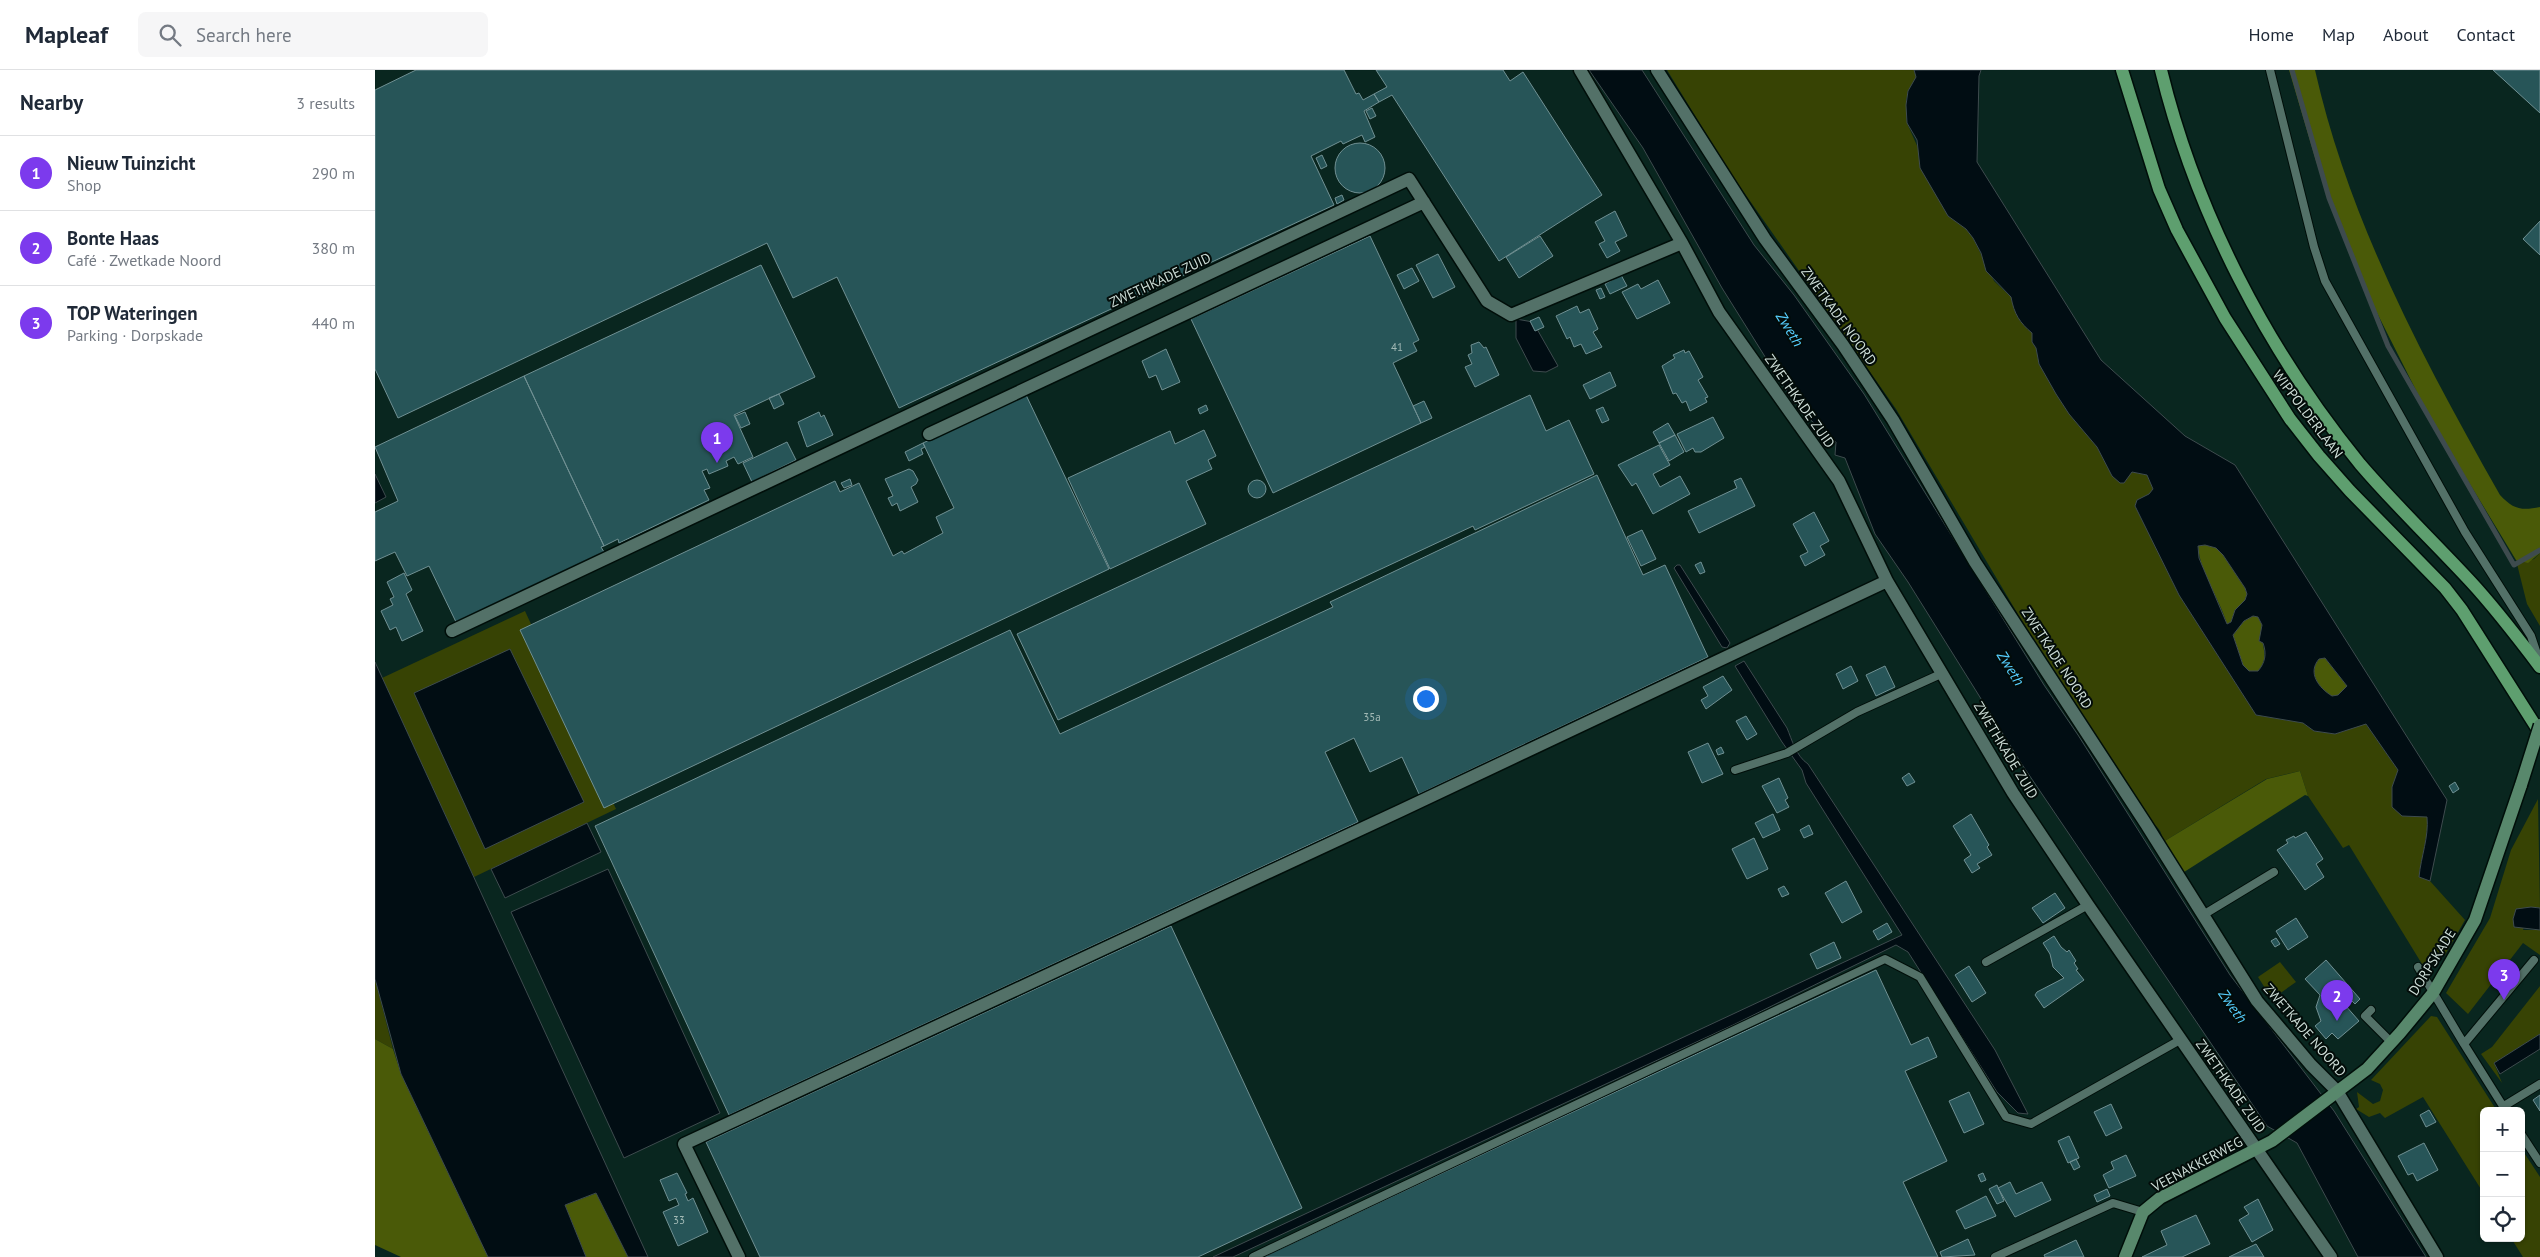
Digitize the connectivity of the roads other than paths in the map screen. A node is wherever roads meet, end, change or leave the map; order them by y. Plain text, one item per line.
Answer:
1 (1580, 70) edge
2 (1657, 70) edge
3 (2122, 70) edge
4 (2161, 70) edge
5 (2270, 70) edge
6 (1424, 202) junction
7 (1682, 244) junction
8 (929, 434) dead end
9 (1887, 580) junction
10 (452, 631) dead end
11 (2540, 662) edge
12 (2540, 667) edge
13 (1943, 673) junction
14 (2540, 725) edge
15 (2540, 733) edge
16 (1735, 770) dead end
17 (2274, 872) dead end
18 (2088, 905) junction
19 (2203, 915) junction
20 (2534, 960) dead end
21 (1985, 962) dead end
22 (2418, 968) dead end
23 (2433, 993) junction
24 (2371, 1010) dead end
25 (2180, 1040) junction
26 (2392, 1043) junction
27 (2464, 1044) junction
28 (2540, 1084) edge
29 (2333, 1094) junction
30 (2504, 1107) edge
31 (2506, 1107) edge
32 (2525, 1140) edge
33 (2256, 1150) junction
34 (2540, 1163) edge
35 (2143, 1212) junction
36 (739, 1257) edge
37 (1253, 1257) edge
38 (1995, 1257) edge
39 (2125, 1257) edge
40 (2331, 1257) edge
41 (2437, 1257) edge

1 - 7 street, ZWETHKADE ZUID
2 - 19 street, ZWETKADE NOORD
3 - 15 main road, WIPPOLDERLAAN
4 - 12 main road, WIPPOLDERLAAN
5 - 11 lane
6 - 7 street, ZWETHKADE ZUID
6 - 8 street
6 - 10 street, ZWETHKADE ZUID
7 - 9 street, ZWETHKADE ZUID
9 - 13 street, ZWETHKADE ZUID
9 - 36 street
13 - 16 lane
13 - 18 street, ZWETHKADE ZUID
14 - 23 street, DORPSKADE, bridge
17 - 19 lane
18 - 21 lane
18 - 25 street, ZWETHKADE ZUID
19 - 29 street, ZWETKADE NOORD
20 - 27 lane
22 - 23 lane
23 - 26 street, DORPSKADE
23 - 27 lane
24 - 26 lane
25 - 33 street, ZWETHKADE ZUID
25 - 37 lane
26 - 29 street, DORPSKADE
27 - 30 lane
28 - 31 lane
29 - 33 street, DORPSKADE
29 - 41 street, ZWETKADE NOORD
32 - 34 lane
33 - 35 street, VEENAKKERWEG
33 - 40 street, ZWETHKADE ZUID
35 - 38 lane
35 - 39 street

